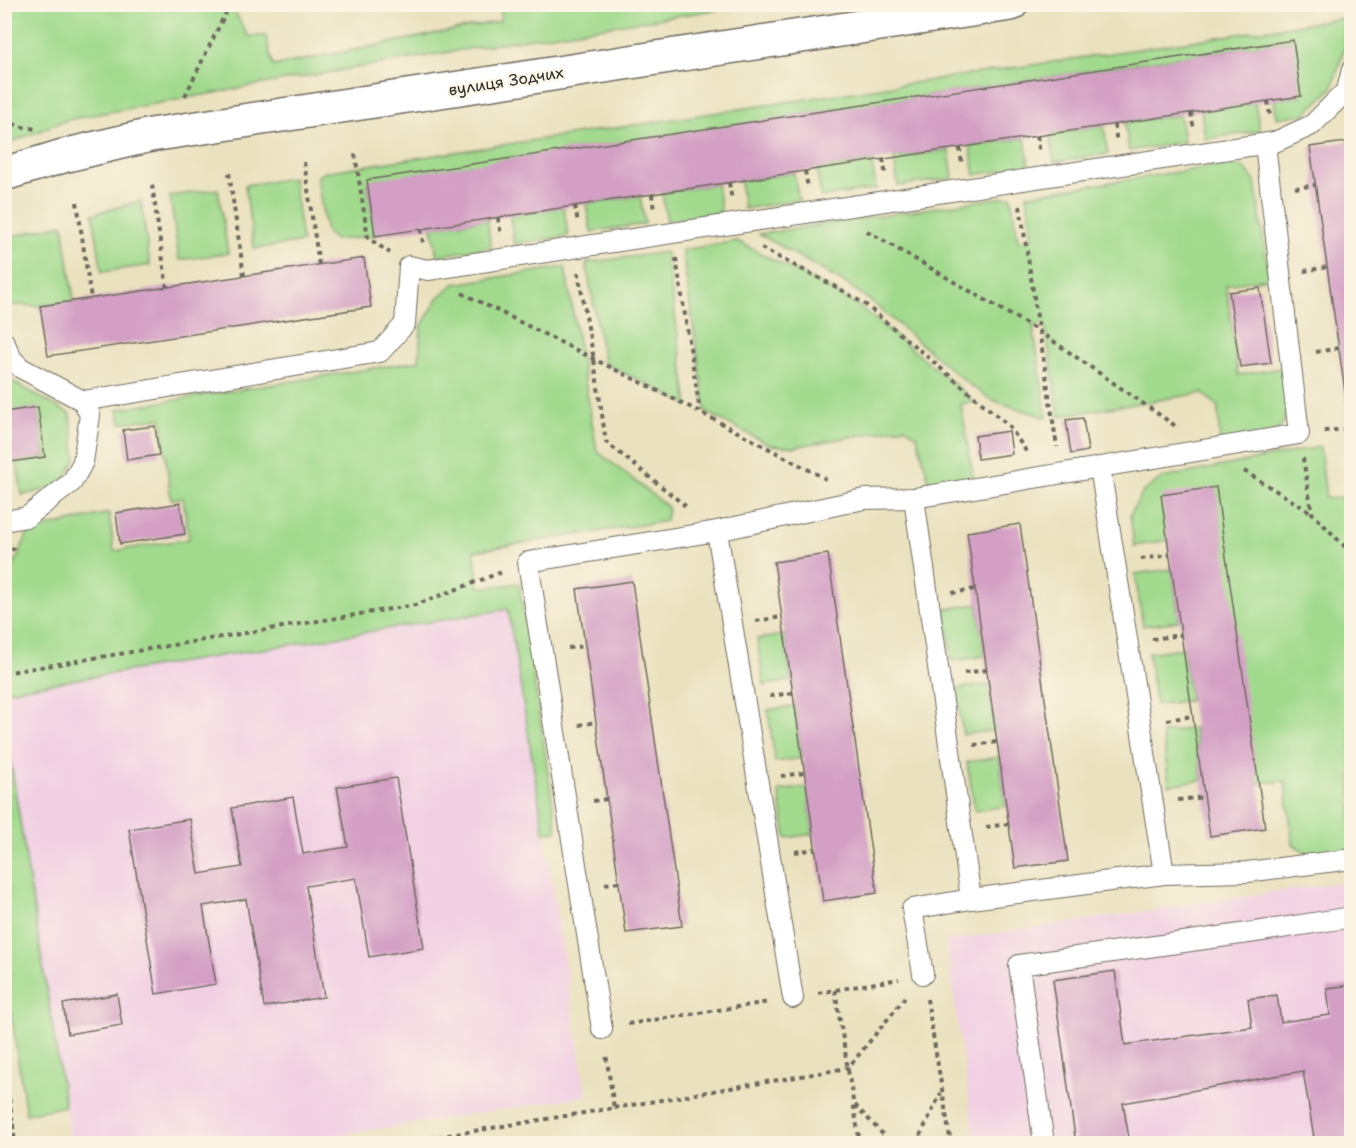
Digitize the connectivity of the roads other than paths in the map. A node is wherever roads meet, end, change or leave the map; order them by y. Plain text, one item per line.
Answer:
1 (1011, 4) edge
2 (1352, 70) edge
3 (1265, 144) junction
4 (4, 174) edge
5 (4, 342) edge
6 (83, 401) junction
7 (1100, 467) junction
8 (914, 498) junction
9 (4, 521) edge
10 (717, 531) junction
11 (1352, 859) edge
12 (1164, 874) junction
13 (971, 899) junction
14 (1352, 917) edge
15 (923, 974) road end
16 (793, 998) road end
17 (602, 1029) road end
18 (1044, 1143) edge

1 - 4 street, вулиця Зодчих
2 - 3 lane
3 - 6 lane
3 - 7 lane
5 - 6 lane
6 - 9 lane
7 - 8 lane
7 - 12 lane
8 - 10 lane
8 - 13 lane
10 - 16 lane
10 - 17 lane
11 - 12 lane
12 - 13 lane
13 - 15 lane
14 - 18 lane

